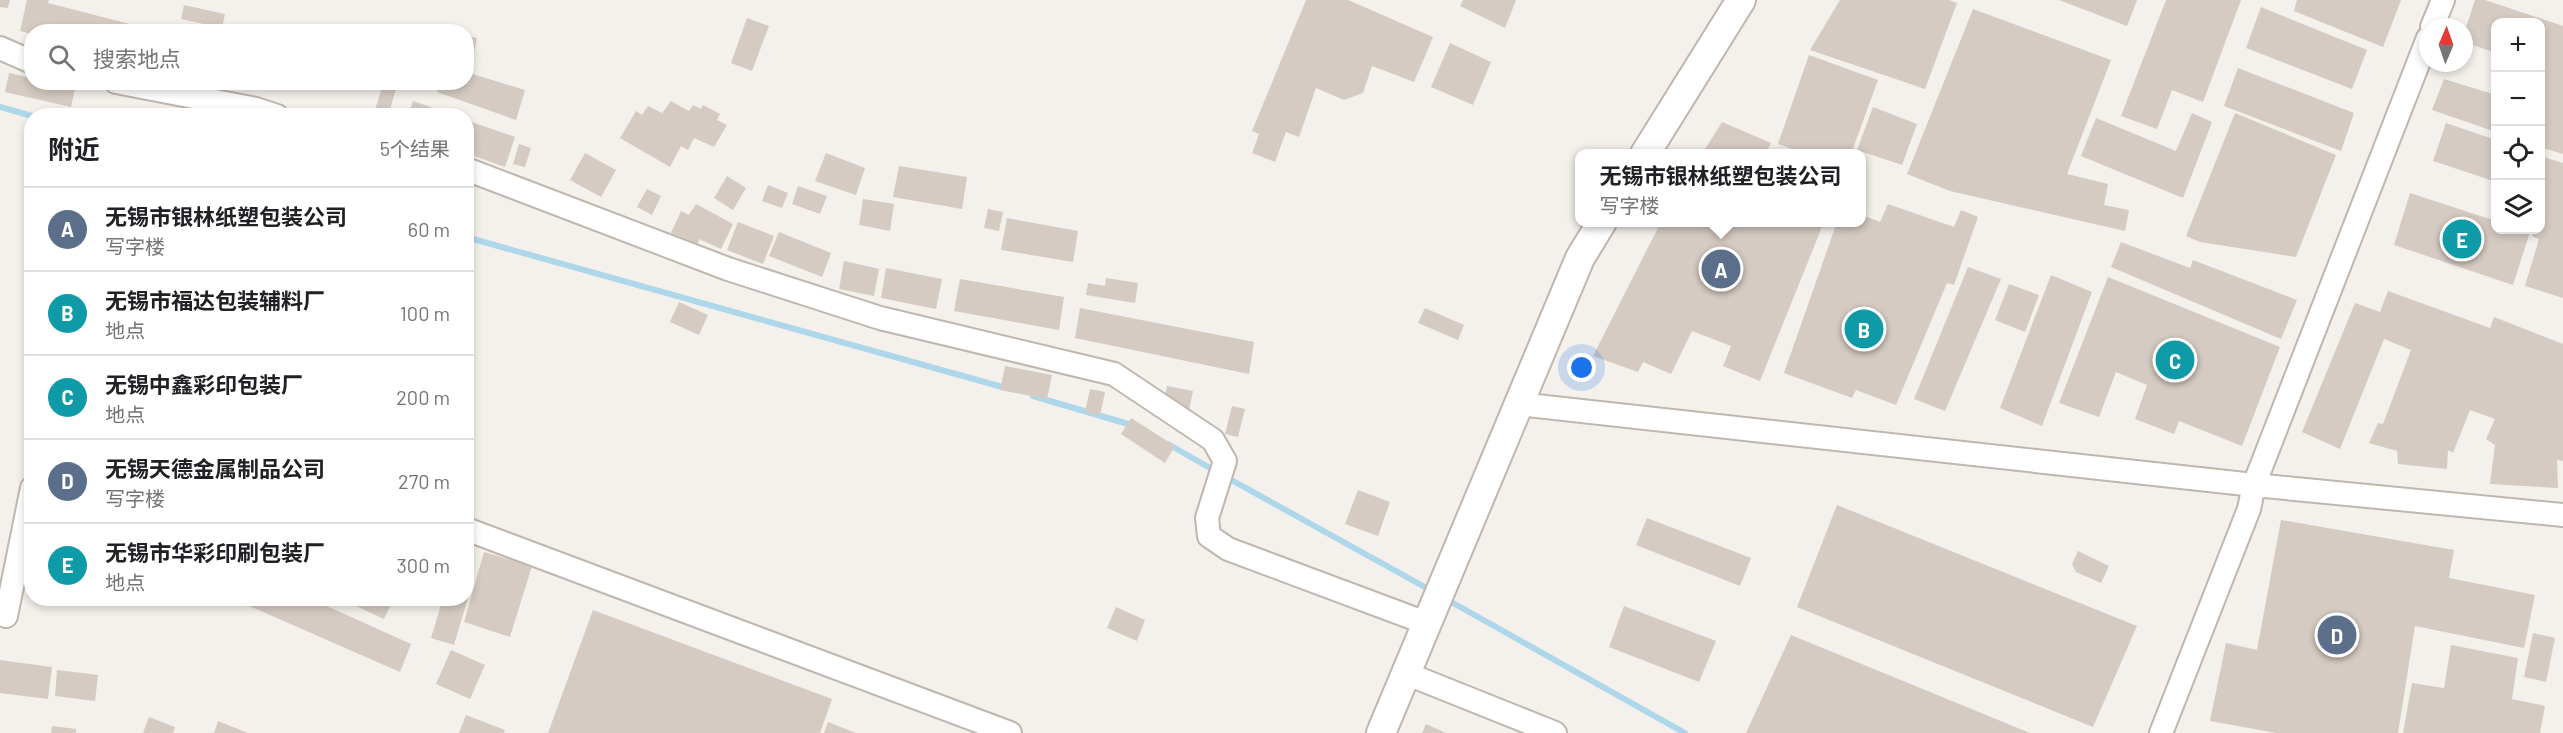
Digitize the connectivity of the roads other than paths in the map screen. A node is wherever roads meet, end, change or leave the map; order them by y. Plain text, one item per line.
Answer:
1 (1741, 0) edge
2 (2443, 0) edge
3 (2436, 18) edge
4 (0, 48) edge
5 (24, 58) edge
6 (2419, 61) edge
7 (157, 90) edge
8 (251, 108) edge
9 (1648, 149) edge
10 (474, 172) edge
11 (1599, 227) edge
12 (1518, 404) junction
13 (2254, 485) junction
14 (2563, 515) edge
15 (24, 527) edge
16 (474, 532) edge
17 (1433, 605) junction
18 (6, 616) dead end
19 (1405, 673) junction
20 (1010, 733) edge
21 (1381, 733) edge
22 (1555, 733) edge
23 (2161, 733) edge

1 - 9 street
2 - 3 street
4 - 5 street
6 - 13 street
7 - 8 street
10 - 17 street
11 - 12 street
12 - 13 street
12 - 17 street
13 - 14 street
13 - 23 street
15 - 18 street
16 - 20 street
17 - 19 street
19 - 21 street
19 - 22 street

